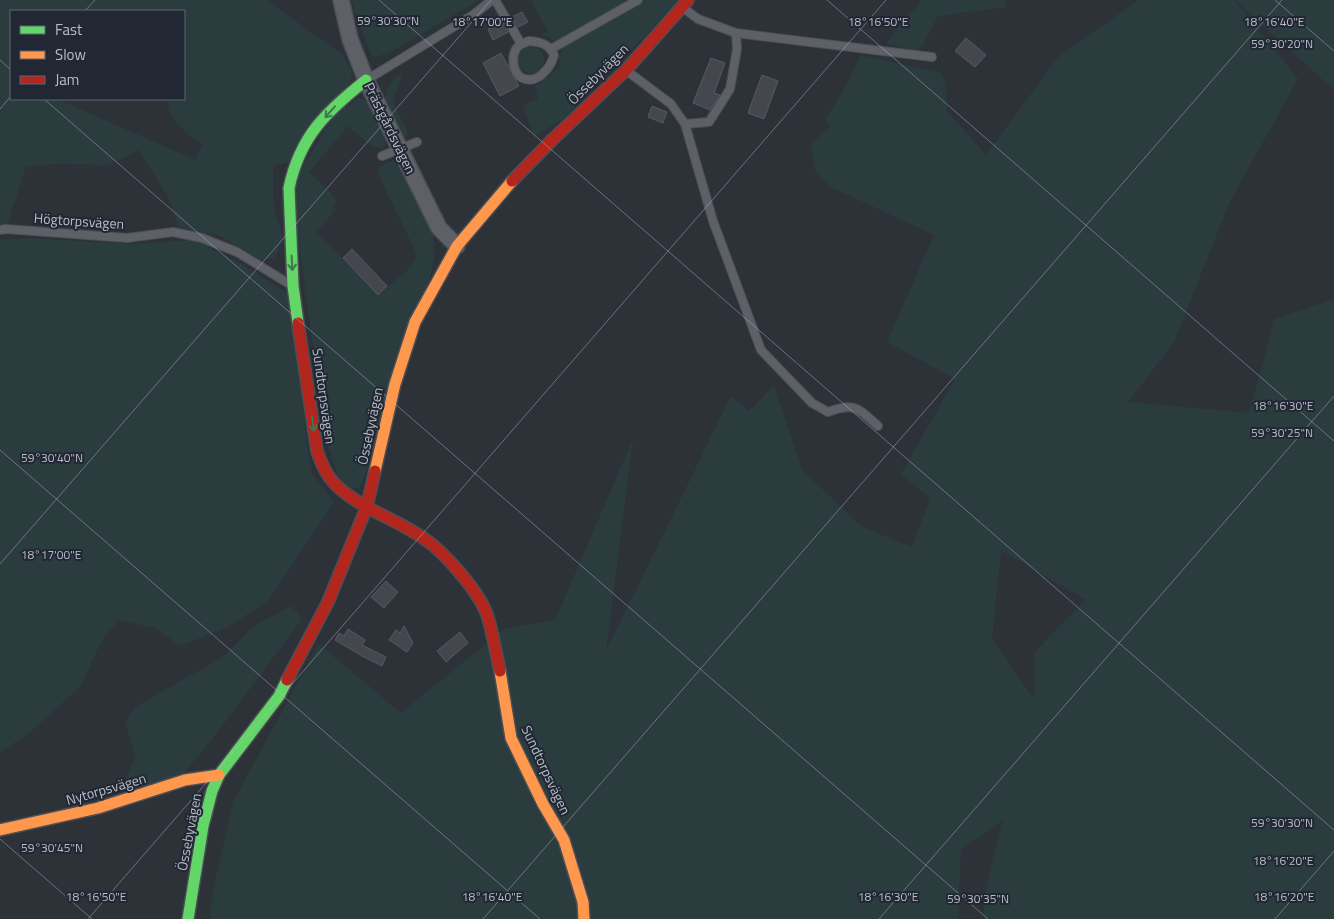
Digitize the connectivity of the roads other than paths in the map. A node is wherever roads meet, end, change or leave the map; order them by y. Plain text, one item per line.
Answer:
1 (340, 0) edge
2 (493, 0) edge
3 (638, 0) edge
4 (685, 3) edge
5 (507, 20) dead end
6 (513, 30) dead end
7 (736, 33) junction
8 (520, 44) junction
9 (551, 49) junction
10 (932, 57) dead end
11 (626, 70) junction
12 (366, 80) junction
13 (685, 124) junction
14 (417, 142) dead end
15 (400, 149) junction
16 (382, 156) dead end
17 (0, 230) edge
18 (457, 246) junction
19 (293, 286) junction
20 (878, 426) dead end
21 (367, 506) junction
22 (219, 775) junction
23 (0, 830) edge
24 (188, 919) edge
25 (584, 919) edge

1 - 12 street, Prästgårdsvägen
2 - 5 lane
2 - 12 lane
3 - 9 lane
4 - 7 lane
4 - 11 street, Össebyvägen
6 - 8 lane
7 - 10 lane
7 - 13 lane
8 - 9 lane
8 - 9 lane
11 - 13 lane
11 - 18 street, Össebyvägen
12 - 15 street, Prästgårdsvägen
12 -> 19 street, Sundtorpsvägen
13 - 20 lane
14 - 15 lane
15 - 16 lane
15 - 18 street, Prästgårdsvägen
17 - 19 lane, Högtorpsvägen
18 - 21 street, Össebyvägen
19 -> 21 street, Sundtorpsvägen
21 - 22 street, Össebyvägen
21 - 25 street, Sundtorpsvägen
22 - 23 street, Nytorpsvägen
22 - 24 street, Össebyvägen

